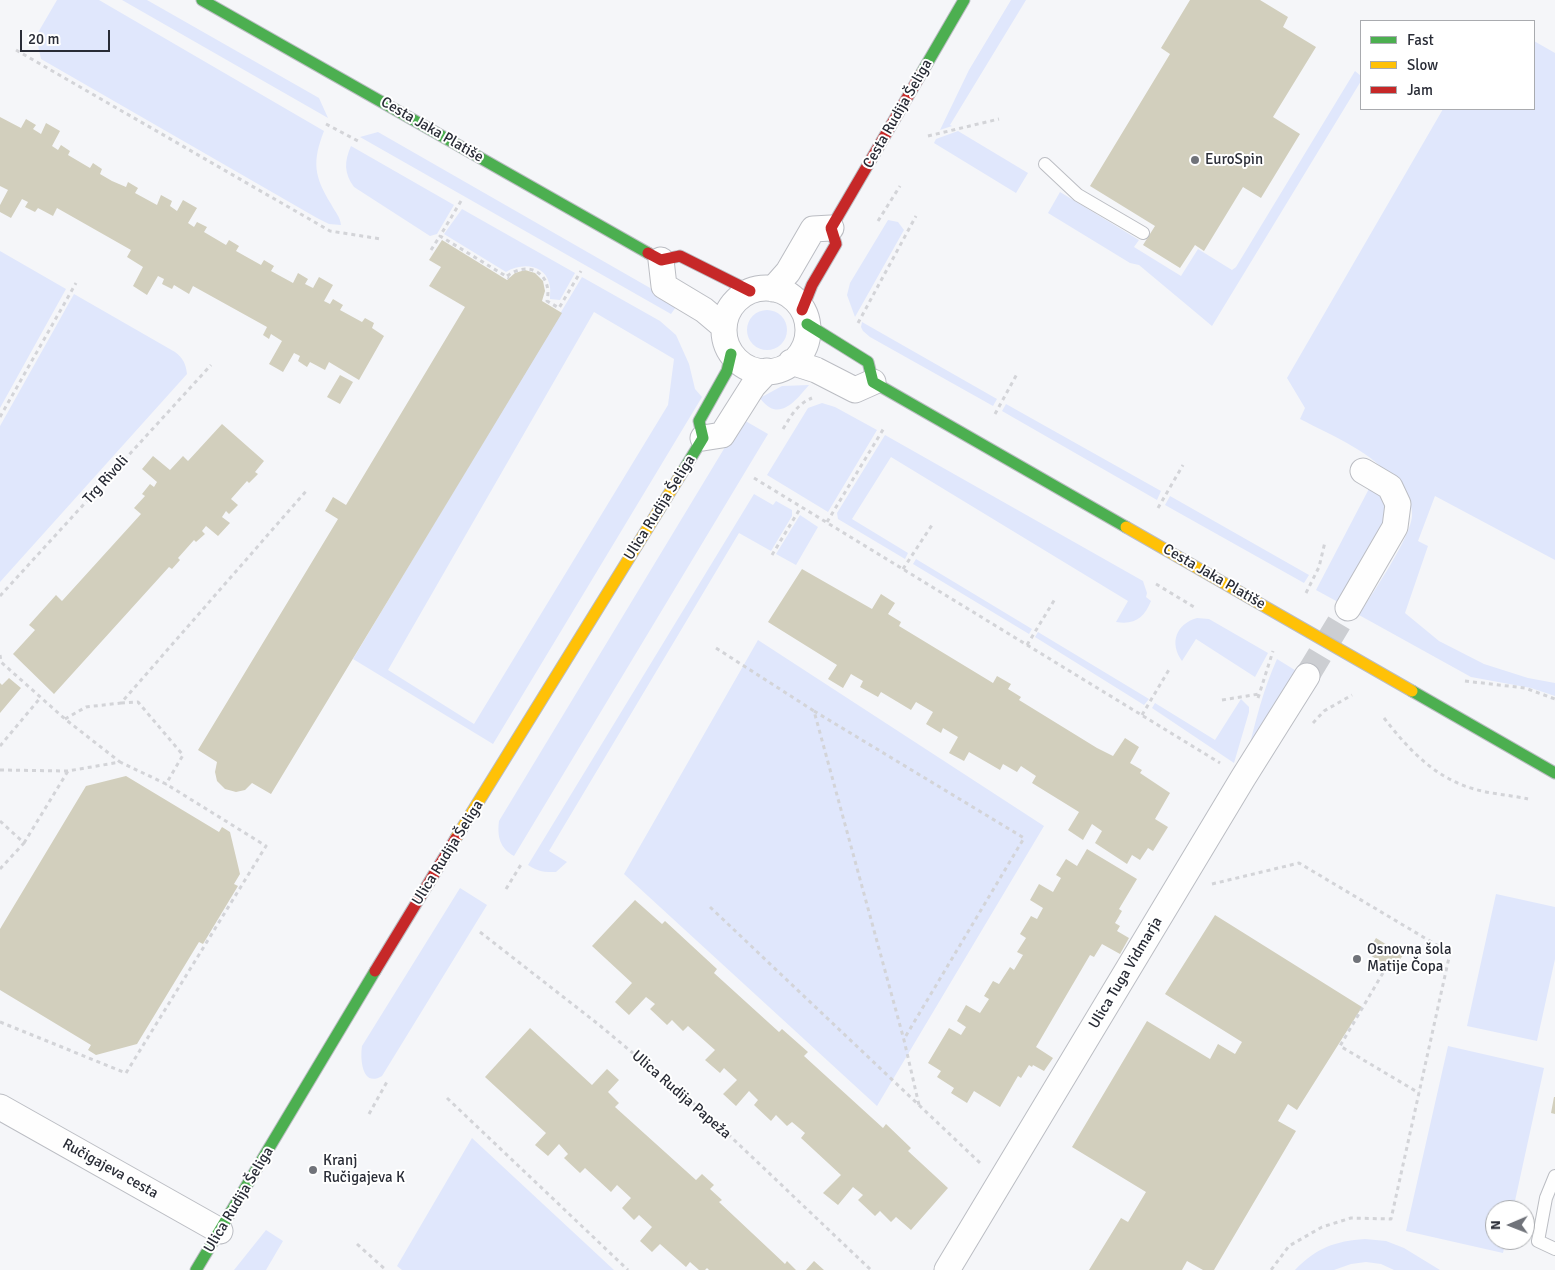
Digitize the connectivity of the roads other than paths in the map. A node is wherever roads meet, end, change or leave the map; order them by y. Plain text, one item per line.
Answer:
1 (202, 0) edge
2 (964, 0) edge
3 (1045, 164) dead end
4 (830, 228) junction
5 (1143, 233) dead end
6 (661, 260) junction
7 (762, 290) junction
8 (804, 317) junction
9 (724, 326) junction
10 (731, 354) junction
11 (792, 362) junction
12 (767, 371) junction
13 (873, 382) junction
14 (704, 438) junction
15 (1363, 472) dead end
16 (1348, 608) tunnel mouth
17 (1307, 676) tunnel mouth
18 (1555, 773) edge
19 (0, 1107) edge
20 (1555, 1176) edge
21 (220, 1231) junction
22 (1555, 1249) edge
23 (196, 1270) edge
24 (947, 1270) edge

1 - 6 street, Cesta Jaka Platiše
2 - 4 street, Cesta Rudija Šeliga
3 - 5 lane
4 - 7 street
4 - 8 street
6 - 7 street
6 - 9 street
7 - 8 street
7 - 9 street
8 - 11 street
8 - 13 street
9 - 10 street
10 - 12 street
10 - 14 street, Ulica Rudija Šeliga
11 - 12 street
11 - 13 street
12 - 14 street, Ulica Rudija Šeliga
13 - 18 street, Cesta Jaka Platiše
14 - 21 street, Ulica Rudija Šeliga
15 - 16 street
17 - 24 street, Ulica Tuga Vidmarja
19 - 21 street, Ručigajeva cesta
20 - 22 lane
21 - 23 street, Ulica Rudija Šeliga

